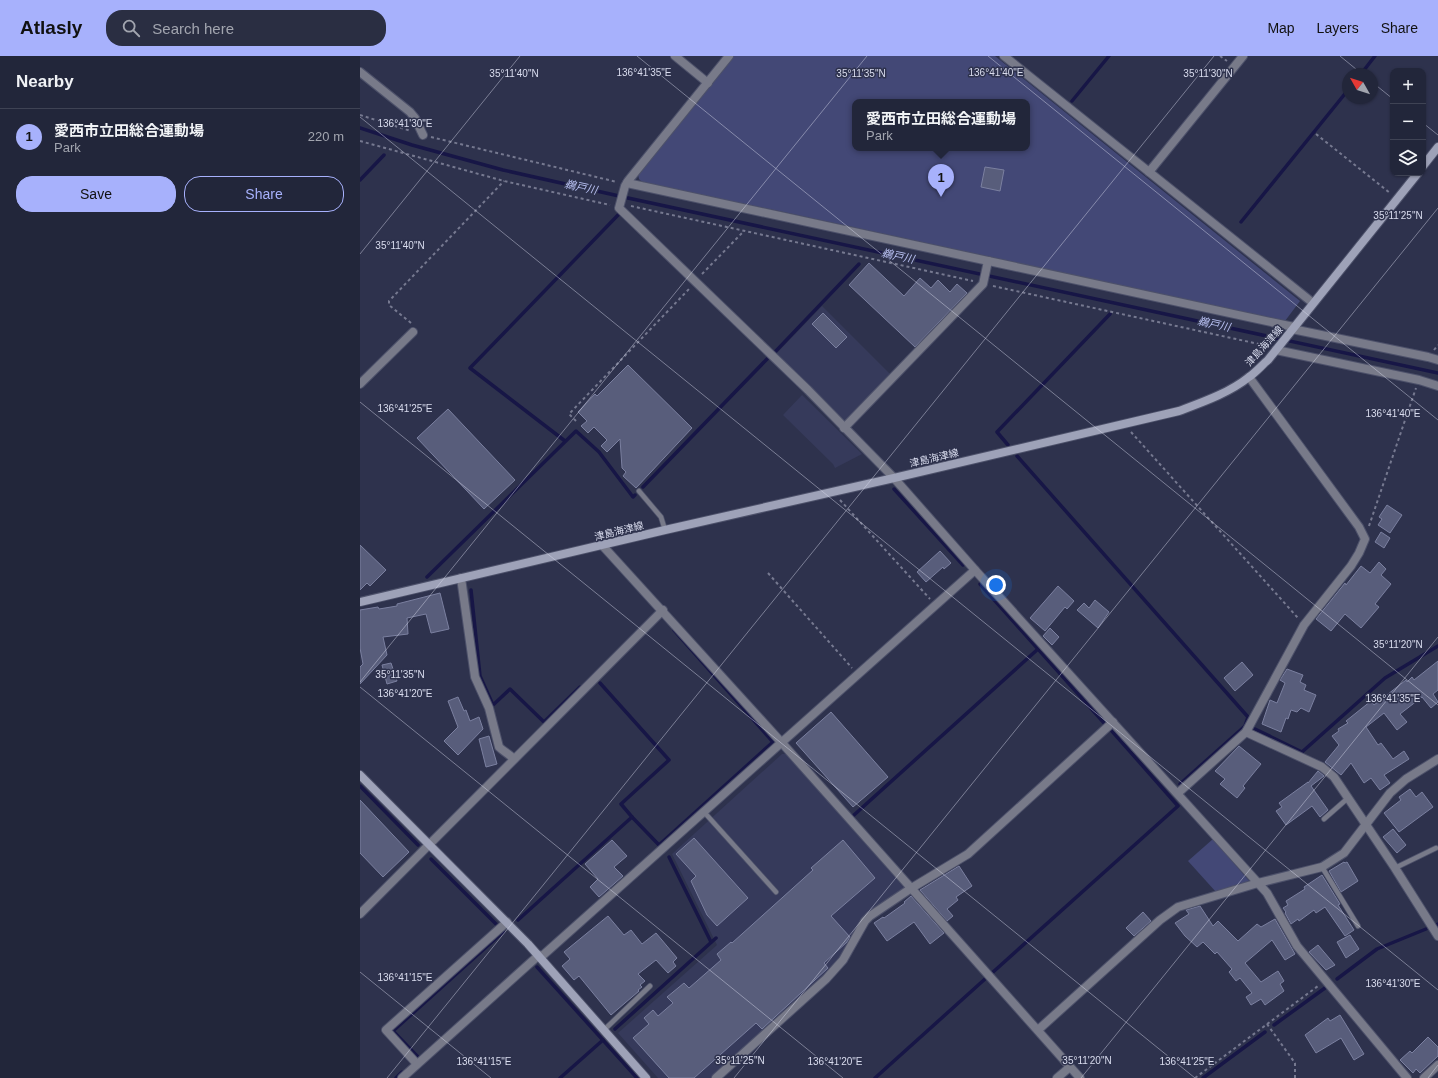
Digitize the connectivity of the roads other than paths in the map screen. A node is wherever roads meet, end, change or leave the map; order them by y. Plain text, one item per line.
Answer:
1 (675, 56) edge
2 (729, 56) edge
3 (1004, 56) edge
4 (1243, 56) edge
5 (360, 72) edge
6 (708, 83) junction
7 (422, 135) road end
8 (1438, 148) edge
9 (1426, 162) edge
10 (1149, 172) junction
11 (1415, 176) edge
12 (626, 185) junction
13 (987, 263) junction
14 (1313, 303) junction
15 (1292, 329) junction
16 (413, 332) road end
17 (1277, 349) junction
18 (1438, 360) edge
19 (1249, 377) junction
20 (360, 384) edge
21 (1438, 386) edge
22 (844, 428) junction
23 (894, 478) junction
24 (639, 491) dead end
25 (665, 530) junction
26 (602, 545) junction
27 (975, 570) junction
28 (461, 578) junction
29 (360, 602) edge
30 (663, 610) junction
31 (1113, 722) junction
32 (1246, 732) junction
33 (782, 743) junction
34 (514, 759) junction
35 (1438, 759) edge
36 (360, 775) edge
37 (1178, 793) junction
38 (1348, 798) junction
39 (704, 812) junction
40 (1324, 819) dead end
41 (1366, 825) junction
42 (430, 845) junction
43 (1436, 848) dead end
44 (1322, 867) junction
45 (1395, 868) junction
46 (1258, 883) junction
47 (910, 889) junction
48 (776, 892) dead end
49 (360, 914) edge
50 (507, 922) junction
51 (1358, 926) dead end
52 (1438, 936) edge
53 (540, 956) junction
54 (650, 986) dead end
55 (604, 1030) junction
56 (1038, 1030) junction
57 (417, 1064) junction
58 (1438, 1064) edge
59 (1070, 1067) junction
60 (402, 1078) edge
61 (646, 1078) edge
62 (716, 1078) edge
63 (1057, 1078) edge
64 (1080, 1078) edge
65 (1407, 1078) edge
66 (1424, 1078) edge

1 - 6 street
2 - 6 street
3 - 10 street
4 - 10 street
5 - 7 street
6 - 12 street
8 - 9 main road
10 - 14 street
11 - 14 main road, 津島海津線
12 - 13 street
12 - 22 street
13 - 15 street
13 - 22 street
14 - 15 main road, 津島海津線
15 - 17 main road, 津島海津線
15 - 18 street
16 - 20 street
17 - 19 main road, 津島海津線
17 - 21 street
19 - 23 main road, 津島海津線
19 - 32 street
22 - 23 street
23 - 25 main road, 津島海津線
23 - 27 street
24 - 25 lane
25 - 26 main road, 津島海津線
26 - 28 main road, 津島海津線
26 - 30 street
27 - 31 street
27 - 33 street
28 - 29 main road, 津島海津線
28 - 34 street
30 - 33 street
30 - 34 street
31 - 37 street
31 - 47 street
32 - 37 street
32 - 38 street
33 - 39 street
33 - 47 street
34 - 42 street
35 - 41 street
36 - 42 main road
37 - 46 street
38 - 40 lane
38 - 41 street
39 - 48 lane
39 - 53 street
41 - 44 street
41 - 45 street
42 - 49 street
42 - 50 main road
43 - 45 lane
44 - 46 street
44 - 51 lane
45 - 52 street
46 - 56 street
46 - 65 street
47 - 56 street
47 - 62 street
50 - 53 main road
50 - 57 street
53 - 55 main road
53 - 57 street
54 - 55 lane
55 - 61 main road
56 - 59 street
57 - 60 street
58 - 66 street
59 - 63 street
59 - 64 street

